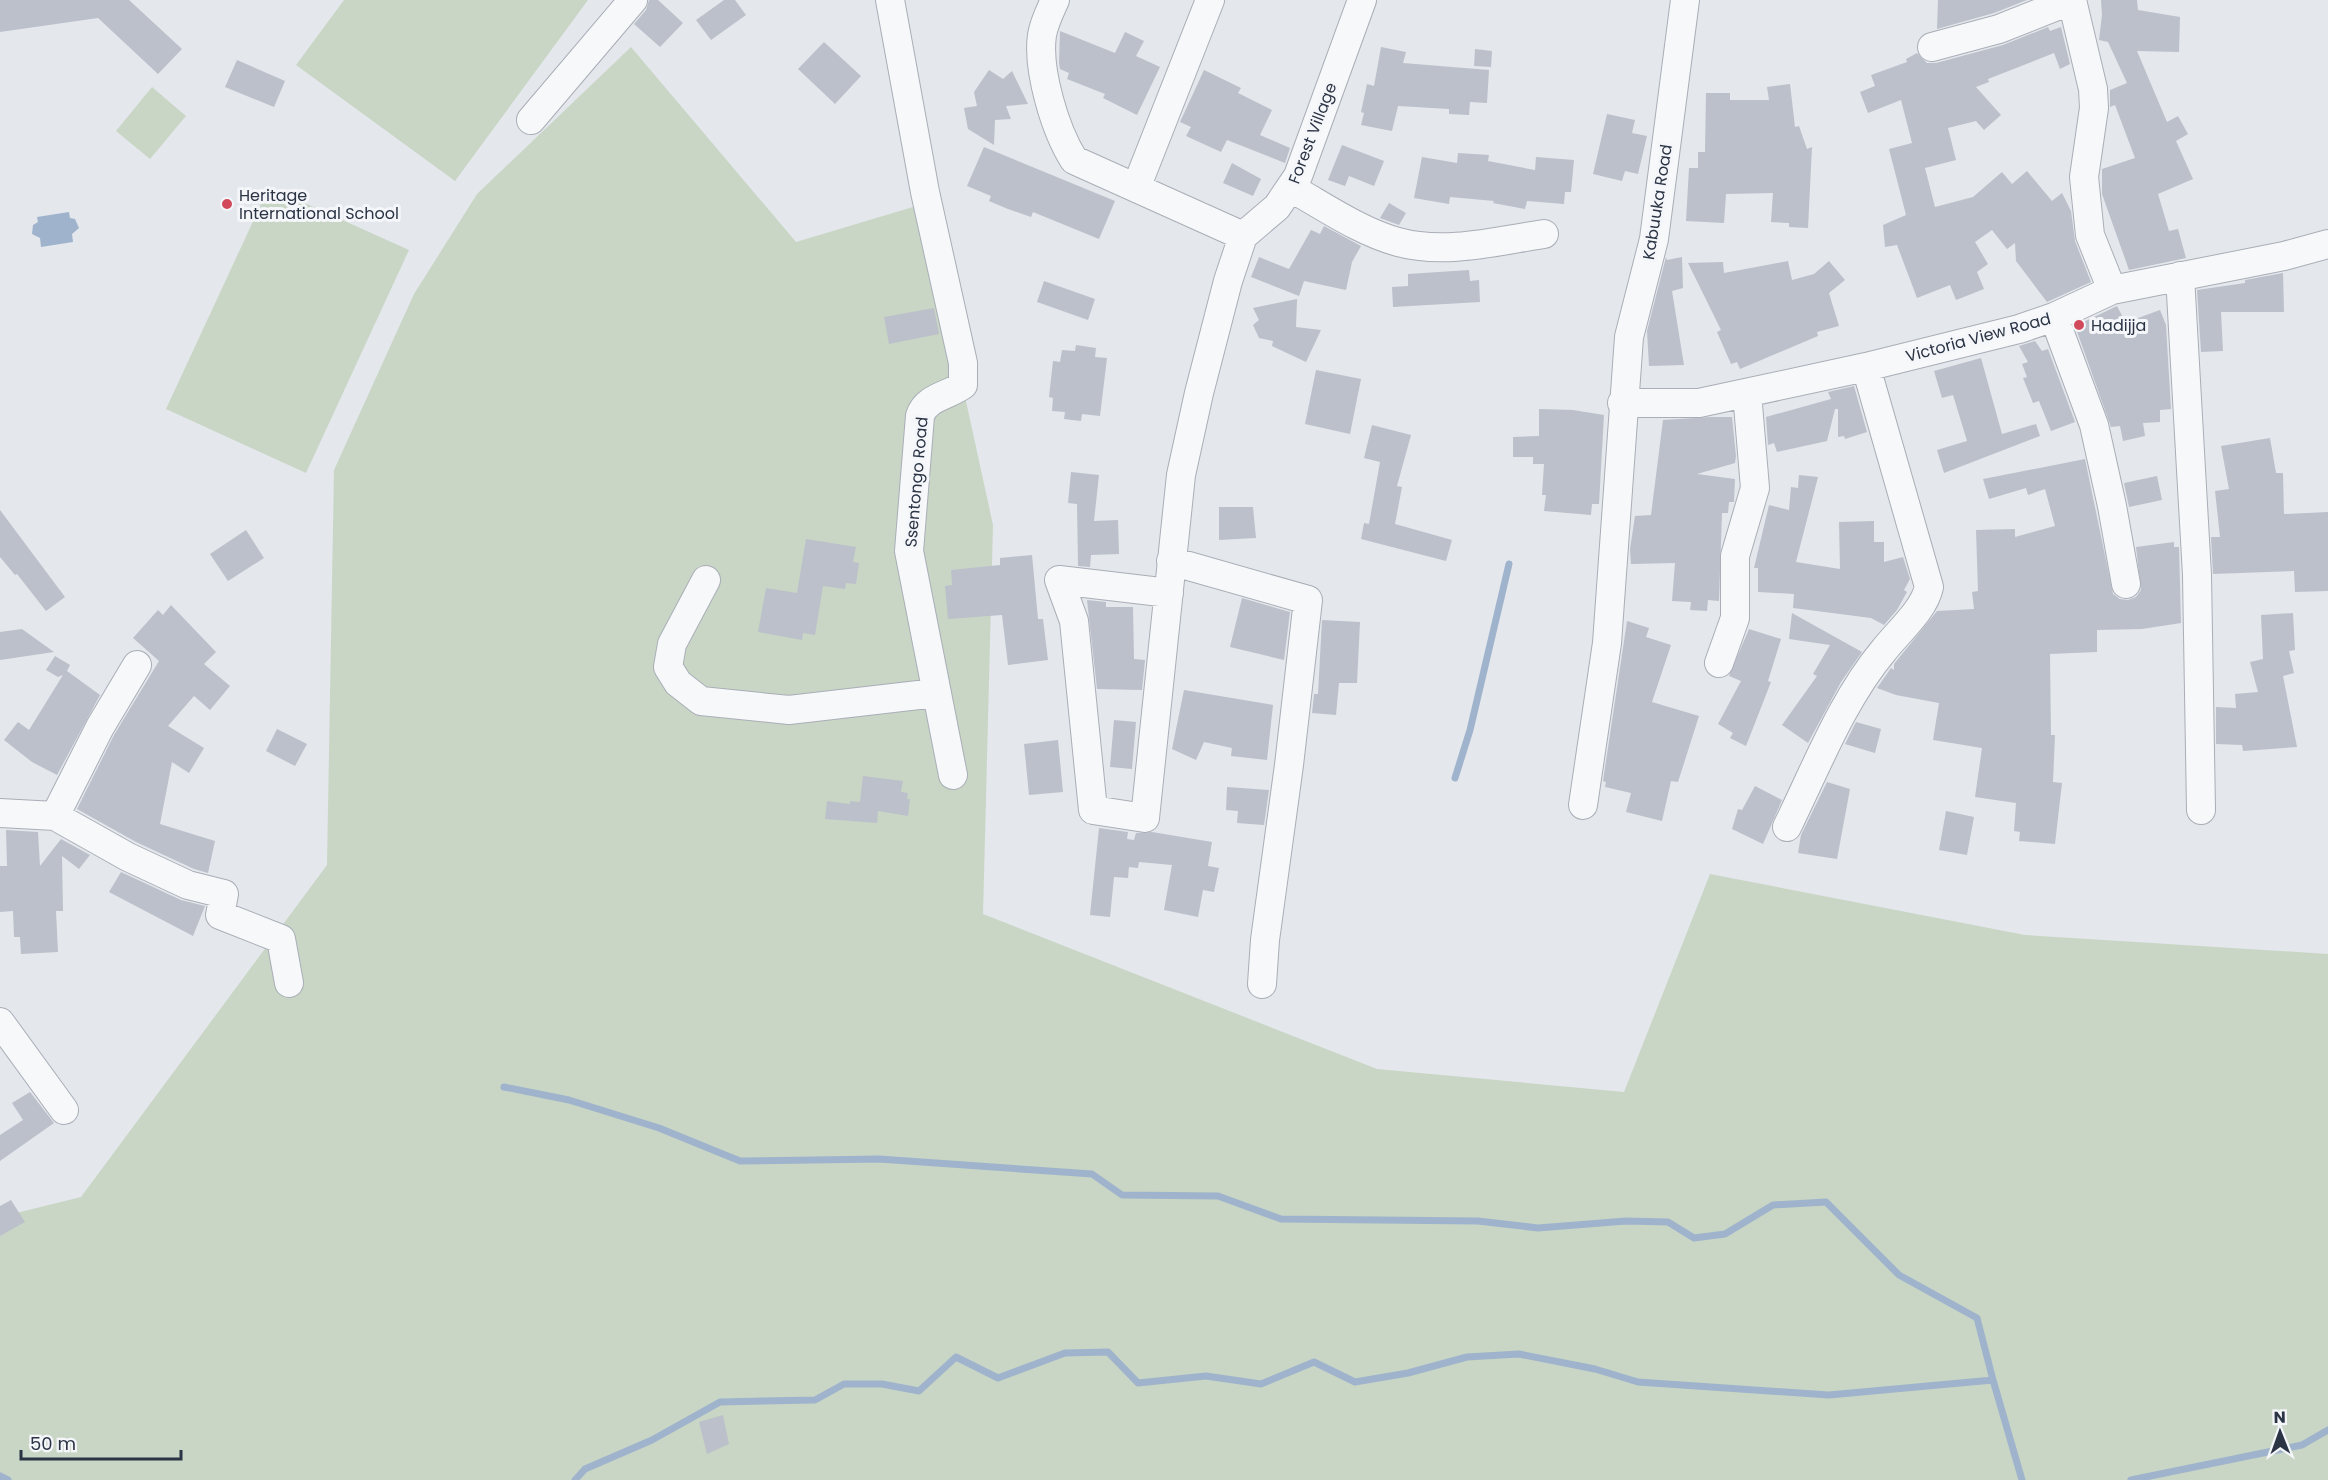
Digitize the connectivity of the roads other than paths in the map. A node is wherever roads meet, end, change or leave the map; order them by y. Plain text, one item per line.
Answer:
1 (633, 0) edge
2 (890, 0) edge
3 (1055, 0) edge
4 (1210, 0) edge
5 (1362, 0) edge
6 (1685, 0) edge
7 (2072, 0) edge
8 (1932, 47) dead end
9 (531, 120) dead end
10 (1136, 188) junction
11 (1291, 188) junction
12 (1544, 234) dead end
13 (1244, 236) junction
14 (2328, 244) edge
15 (2180, 276) junction
16 (2112, 290) junction
17 (2054, 317) junction
18 (1866, 367) junction
19 (1747, 393) junction
20 (1622, 403) junction
21 (1171, 561) junction
22 (706, 580) dead end
23 (2126, 584) dead end
24 (1169, 593) junction
25 (1719, 663) dead end
26 (137, 665) dead end
27 (936, 693) junction
28 (953, 775) dead end
29 (1583, 805) dead end
30 (2201, 810) dead end
31 (0, 813) edge
32 (55, 816) junction
33 (1787, 826) dead end
34 (289, 983) dead end
35 (1262, 984) dead end
36 (0, 1022) edge
37 (64, 1110) dead end

1 - 9 street
2 - 27 street, Ssentongo Road
3 - 10 street
4 - 10 street
5 - 11 street, Forest Village
6 - 20 street, Kabuuka Road
7 - 8 street
7 - 16 street
10 - 13 street
11 - 12 street
11 - 13 street, Forest Village
13 - 21 street, Forest Village
14 - 15 street, Victoria View Road
15 - 16 street, Victoria View Road
15 - 30 street
16 - 17 street, Victoria View Road
17 - 18 street, Victoria View Road
17 - 23 street
18 - 19 street, Victoria View Road
18 - 33 street
19 - 20 street, Victoria View Road
19 - 25 street
20 - 29 street, Kabuuka Road
21 - 24 street, Forest Village
21 - 35 street
22 - 27 street
24 - 24 street, Forest Village
26 - 32 street
27 - 28 street, Ssentongo Road
31 - 32 street
32 - 34 street
36 - 37 street

